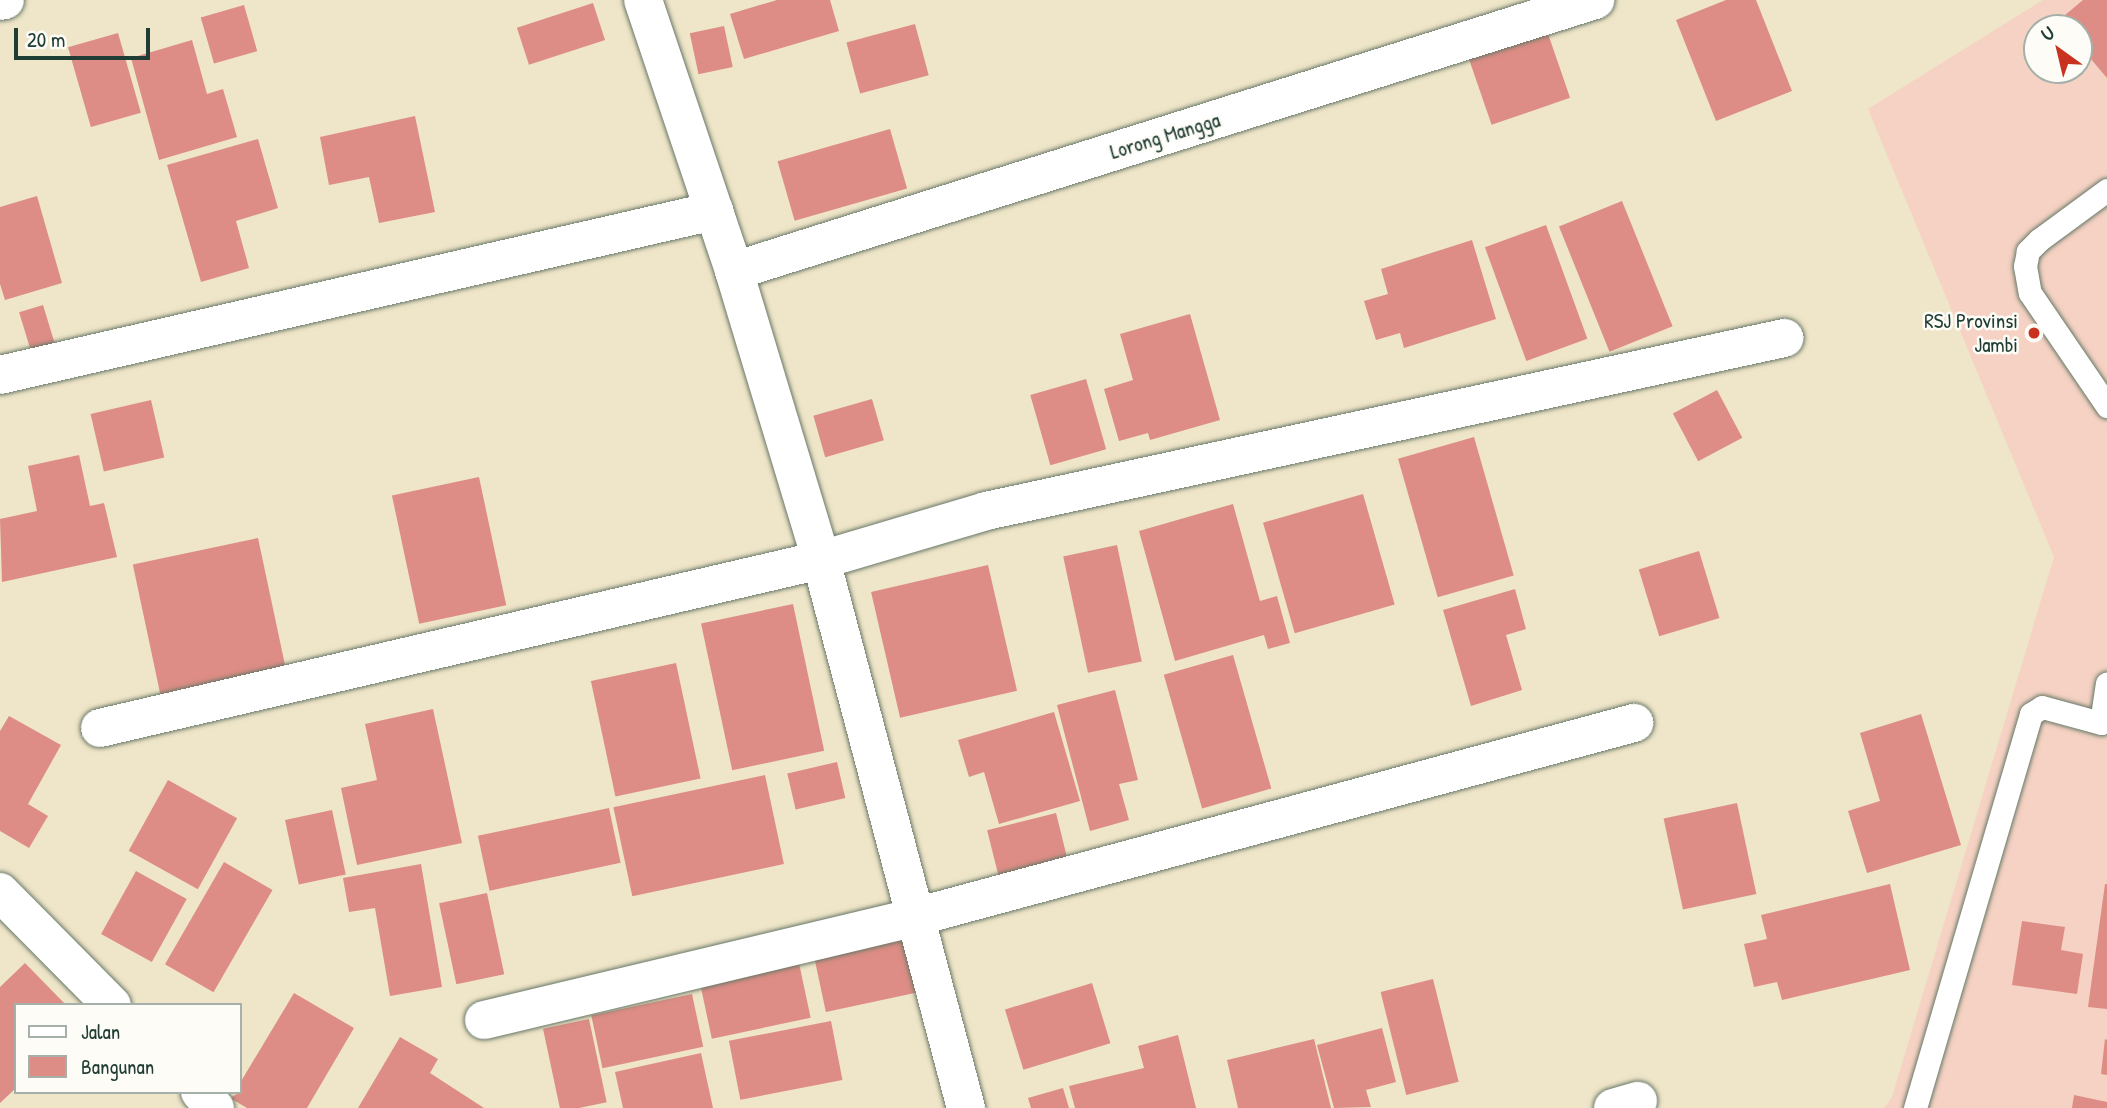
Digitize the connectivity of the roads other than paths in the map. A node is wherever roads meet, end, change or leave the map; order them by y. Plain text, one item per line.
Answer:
1 (643, 0) edge
2 (1595, 0) edge
3 (2107, 190) edge
4 (714, 211) junction
5 (734, 271) junction
6 (1784, 338) dead end
7 (0, 375) edge
8 (2107, 406) edge
9 (821, 560) junction
10 (2107, 683) edge
11 (1634, 723) dead end
12 (100, 728) dead end
13 (0, 892) edge
14 (919, 916) junction
15 (110, 1003) edge
16 (484, 1020) dead end
17 (202, 1094) edge
18 (215, 1108) edge
19 (966, 1108) edge
20 (1915, 1108) edge

1 - 4 street
2 - 5 street, Lorong Mangga
3 - 8 lane
4 - 5 street
4 - 7 street
5 - 9 street
6 - 9 street
9 - 12 street
9 - 14 street
10 - 20 lane
11 - 14 street
13 - 15 street
14 - 16 street
14 - 19 street
17 - 18 street

